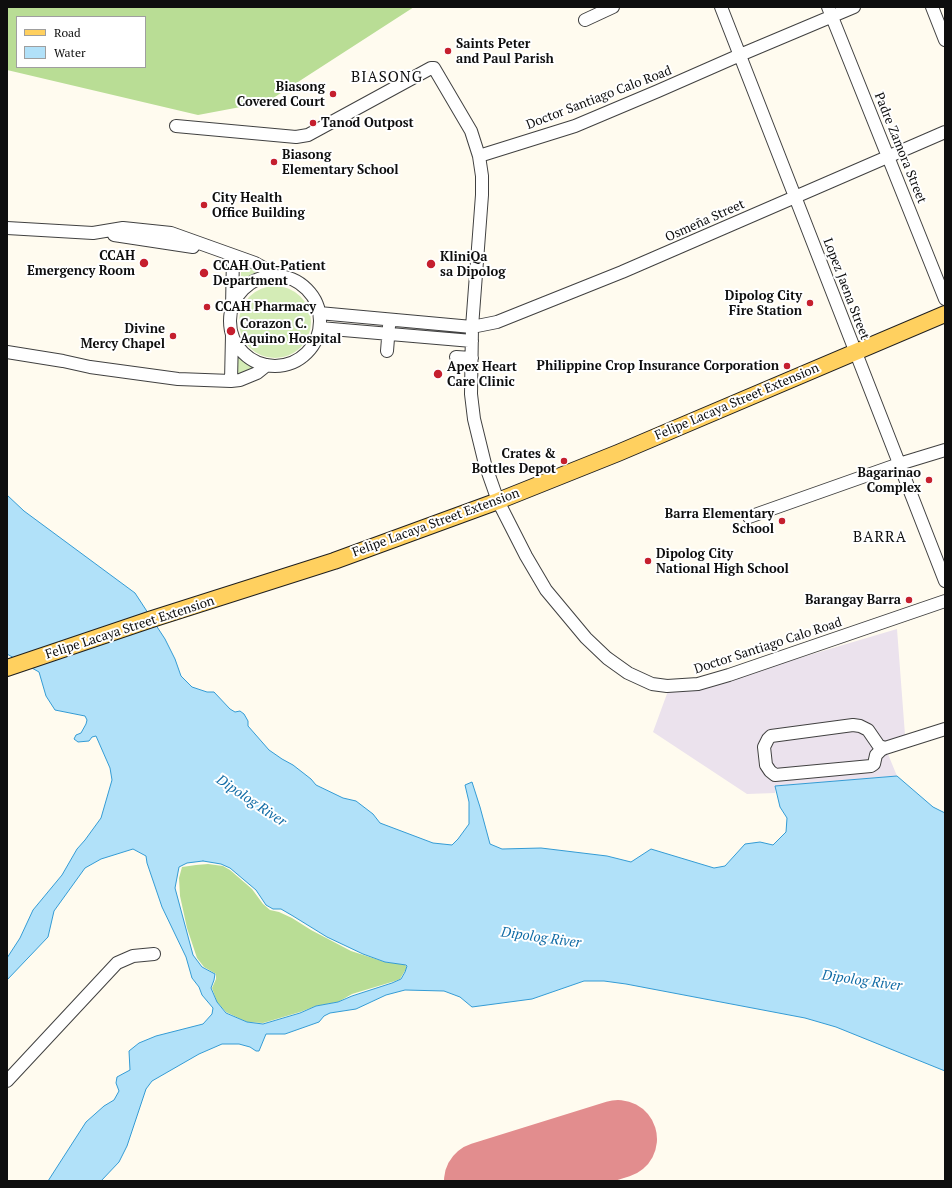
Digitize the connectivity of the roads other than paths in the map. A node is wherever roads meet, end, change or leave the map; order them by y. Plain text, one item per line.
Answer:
1 (613, 7) edge
2 (720, 7) edge
3 (854, 7) edge
4 (932, 7) edge
5 (830, 12) edge
6 (585, 20) dead end
7 (945, 40) edge
8 (740, 55) junction
9 (176, 126) dead end
10 (945, 132) edge
11 (479, 156) junction
12 (888, 157) junction
13 (795, 197) junction
14 (7, 228) edge
15 (233, 256) junction
16 (273, 277) junction
17 (945, 298) edge
18 (232, 313) junction
19 (319, 313) junction
20 (945, 314) edge
21 (390, 319) junction
22 (472, 326) junction
23 (320, 328) junction
24 (232, 330) junction
25 (389, 334) junction
26 (472, 341) junction
27 (387, 351) dead end
28 (7, 352) edge
29 (856, 352) junction
30 (456, 357) dead end
31 (472, 358) junction
32 (267, 365) junction
33 (231, 381) junction
34 (945, 450) edge
35 (899, 464) junction
36 (498, 501) junction
37 (749, 517) dead end
38 (945, 581) edge
39 (945, 601) edge
40 (7, 668) edge
41 (945, 729) edge
42 (885, 748) junction
43 (154, 954) dead end
44 (7, 1081) edge

1 - 6 street
2 - 8 street, Lopez Jaena Street
3 - 5 street, Doctor Santiago Calo Road
4 - 7 street
5 - 8 street, Doctor Santiago Calo Road
5 - 12 street, Padre Zamora Street
8 - 11 street, Doctor Santiago Calo Road
8 - 13 street, Lopez Jaena Street
9 - 11 street
10 - 12 street, Osmeña Street
11 - 22 street, Doctor Santiago Calo Road
12 - 13 street, Osmeña Street
12 - 17 street, Padre Zamora Street
13 - 22 street, Osmeña Street
13 - 29 street, Lopez Jaena Street
14 - 15 street
15 - 16 street
15 - 18 street
16 - 18 street
16 - 19 street
18 - 24 street
19 - 21 street, Osmeña Street
19 - 23 street
20 - 29 main road, Felipe Lacaya Street Extension
21 - 22 street, Osmeña Street
21 - 25 street
22 - 26 street, Doctor Santiago Calo Road
23 - 25 street
23 - 32 street
24 - 32 street
24 - 33 street
25 - 26 street
25 - 27 street
26 - 31 street, Doctor Santiago Calo Road
28 - 33 street
29 - 35 street, Lopez Jaena Street
29 - 36 main road, Felipe Lacaya Street Extension
30 - 31 street
31 - 36 street, Doctor Santiago Calo Road
32 - 33 street
34 - 35 street
35 - 37 street
35 - 38 street, Lopez Jaena Street
36 - 39 street, Doctor Santiago Calo Road
36 - 40 main road, Felipe Lacaya Street Extension
41 - 42 street
42 - 42 street
43 - 44 street

